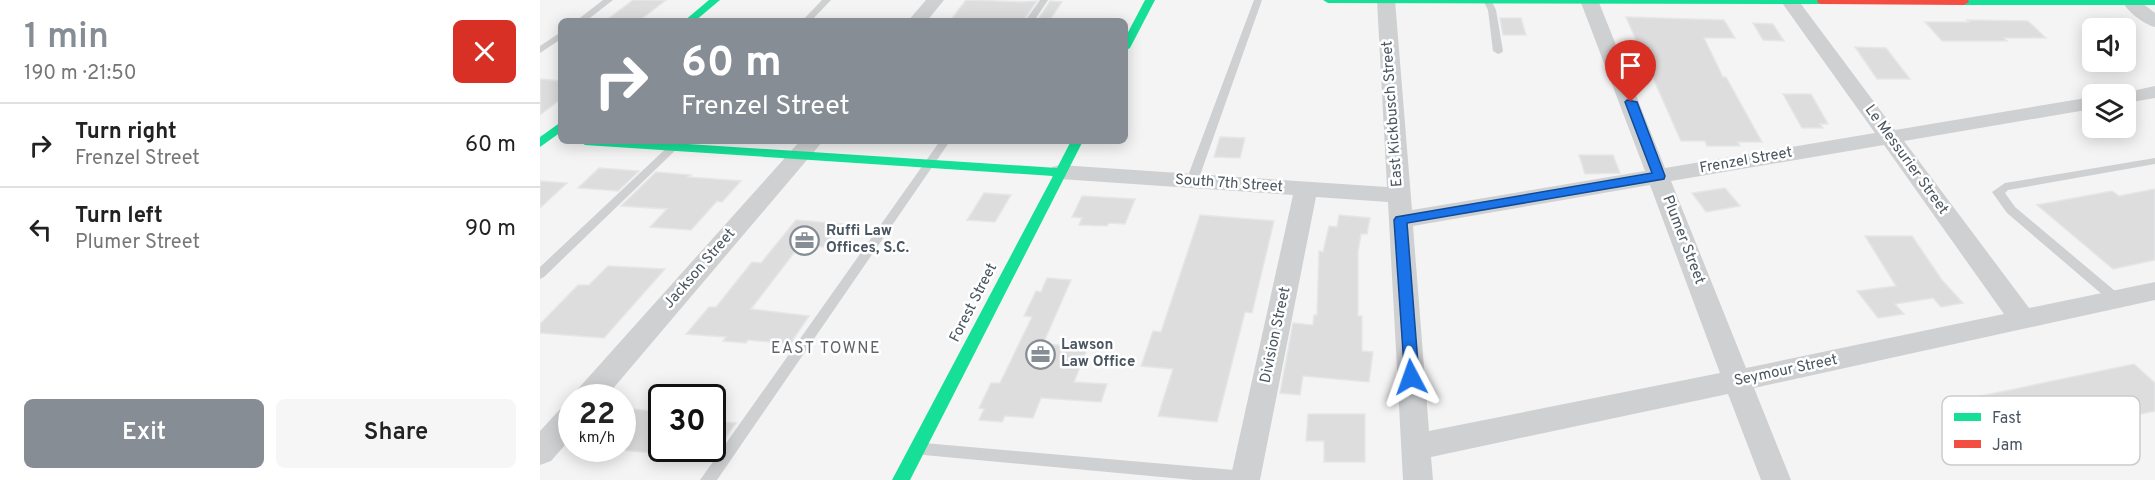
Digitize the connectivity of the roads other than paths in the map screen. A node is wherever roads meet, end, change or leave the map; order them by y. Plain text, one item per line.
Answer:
1 (609, 0) edge
2 (715, 0) edge
3 (827, 0) edge
4 (935, 0) edge
5 (1044, 0) edge
6 (1150, 0) edge
7 (1258, 0) edge
8 (1328, 0) edge
9 (1386, 0) edge
10 (1487, 0) edge
11 (1590, 0) edge
12 (1789, 0) edge
13 (1938, 1) edge
14 (2085, 1) edge
15 (2130, 2) junction
16 (2155, 2) edge
17 (584, 18) edge
18 (693, 18) edge
19 (809, 18) edge
20 (920, 18) edge
21 (1031, 18) edge
22 (2155, 22) edge
23 (558, 37) edge
24 (1128, 42) edge
25 (540, 50) edge
26 (1498, 51) dead end
27 (2155, 92) edge
28 (2136, 95) edge
29 (2082, 105) edge
30 (558, 128) edge
31 (1889, 137) junction
32 (558, 139) edge
33 (542, 140) edge
34 (677, 144) edge
35 (943, 144) edge
36 (1075, 144) edge
37 (805, 148) edge
38 (2155, 161) edge
39 (929, 164) junction
40 (1060, 172) junction
41 (1659, 176) junction
42 (1192, 181) junction
43 (1306, 189) junction
44 (1399, 195) junction
45 (1400, 220) junction
46 (540, 274) edge
47 (2155, 291) edge
48 (2116, 299) junction
49 (2022, 319) junction
50 (1737, 381) junction
51 (599, 384) edge
52 (558, 432) edge
53 (1416, 447) junction
54 (918, 448) junction
55 (540, 452) edge
56 (1245, 479) edge
57 (708, 480) edge
58 (901, 480) edge
59 (1418, 480) edge
60 (1776, 480) edge

1 - 17 lane
2 - 18 street
3 - 19 lane
4 - 20 street
5 - 21 lane
6 - 24 street
7 - 42 lane
8 - 9 street
9 - 10 street
9 - 44 street, East Kickbusch Street
10 - 11 street
10 - 26 lane
11 - 12 street
11 - 41 street, Plumer Street
12 - 13 street
12 - 31 street, Le Messurier Street
13 - 14 street
14 - 15 street
15 - 16 street
15 - 22 street
23 - 25 lane
27 - 28 street
29 - 31 street, Frenzel Street
30 - 33 street
31 - 41 street, Frenzel Street
31 - 49 street, Le Messurier Street
32 - 33 street
34 - 37 street
34 - 46 lane
35 - 39 lane
36 - 40 street, Forest Street
37 - 39 street
37 - 51 street, Jackson Street
38 - 48 lane
39 - 40 street
39 - 57 lane
40 - 42 street, South 7th Street
40 - 54 street, Forest Street
41 - 45 street, Frenzel Street
41 - 50 street, Plumer Street
42 - 43 street, South 7th Street
43 - 44 street, South 7th Street
43 - 56 street, Division Street
44 - 45 street, East Kickbusch Street
45 - 53 street, East Kickbusch Street
47 - 48 street, Seymour Street
48 - 49 street, Seymour Street
49 - 50 street, Seymour Street
50 - 53 street, Seymour Street
50 - 60 street, Plumer Street
52 - 55 street
53 - 59 street, East Kickbusch Street
54 - 56 lane
54 - 58 street, Forest Street

